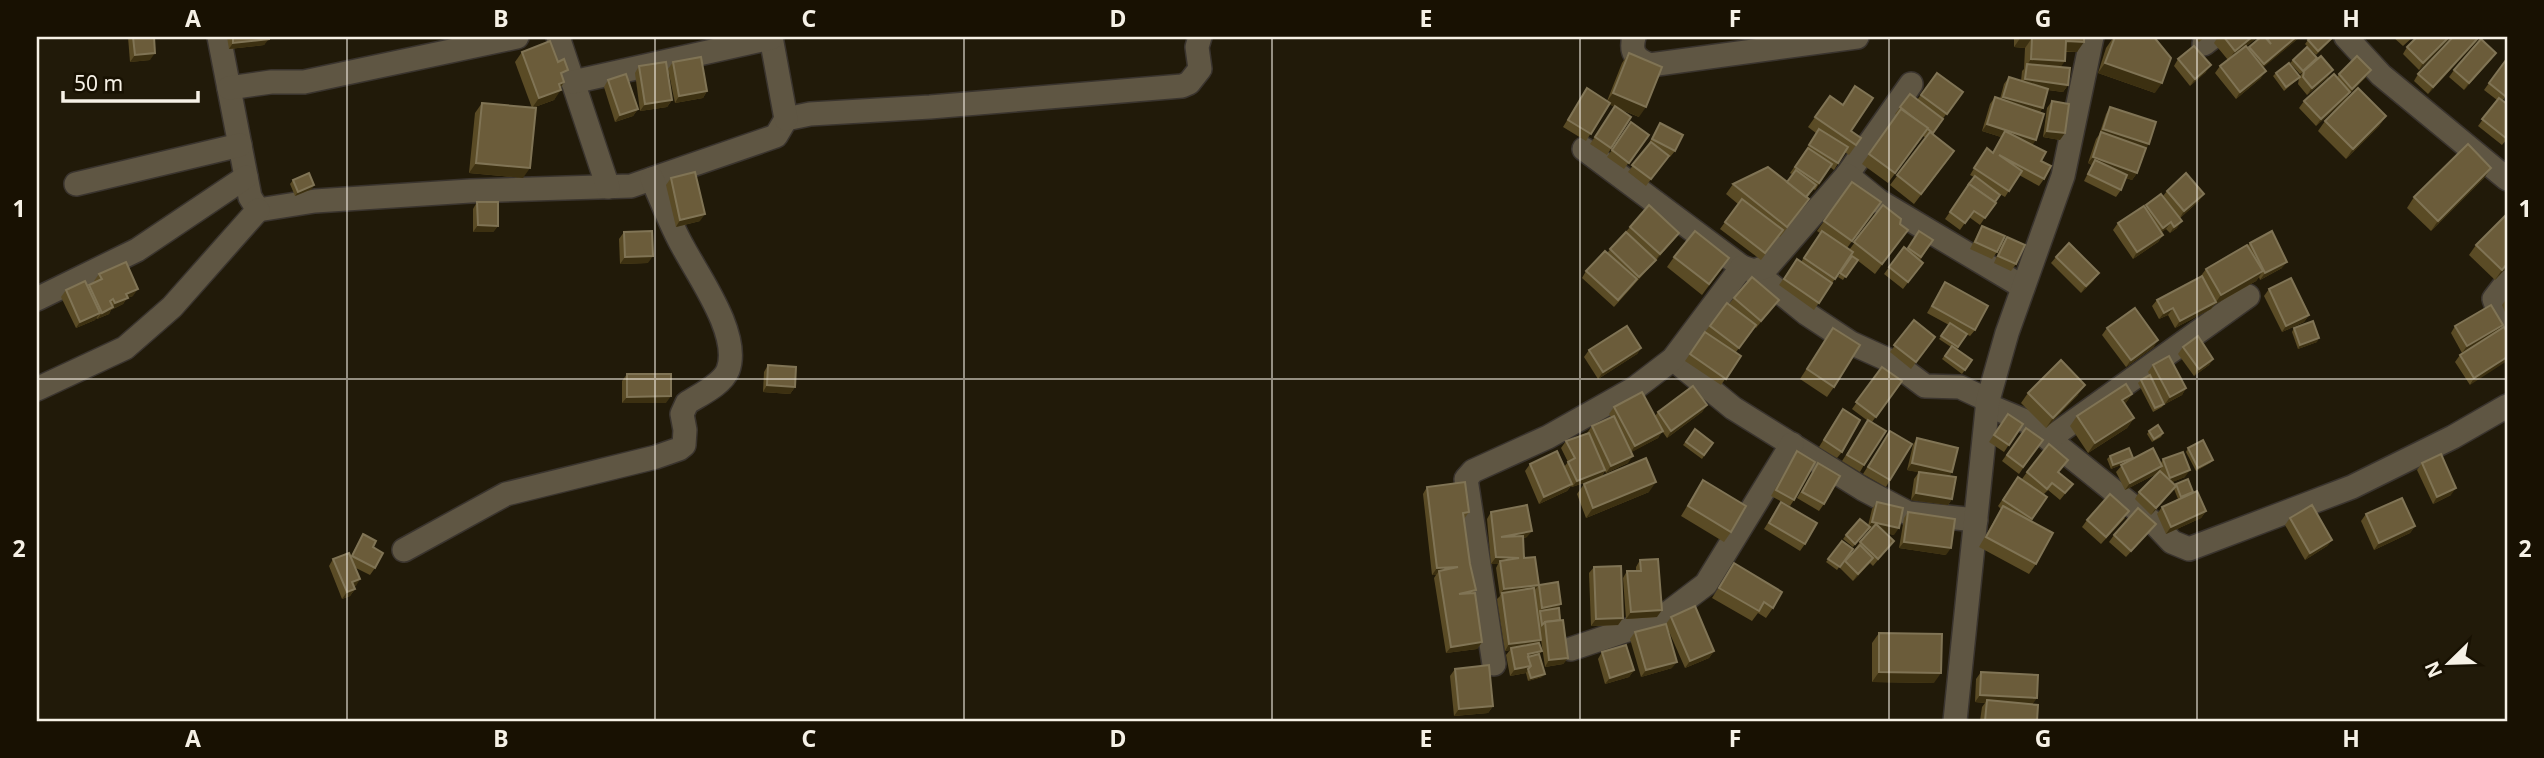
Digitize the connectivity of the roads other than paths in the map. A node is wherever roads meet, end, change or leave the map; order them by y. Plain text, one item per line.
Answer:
1 (219, 37) edge
2 (517, 37) edge
3 (558, 37) edge
4 (771, 37) edge
5 (1200, 37) edge
6 (1634, 37) edge
7 (1857, 37) edge
8 (2092, 37) edge
9 (2346, 37) edge
10 (573, 82) junction
11 (1911, 84) dead end
12 (229, 88) junction
13 (786, 119) junction
14 (240, 145) junction
15 (1584, 149) dead end
16 (1847, 175) junction
17 (246, 177) junction
18 (2507, 178) edge
19 (652, 179) junction
20 (76, 184) dead end
21 (608, 187) junction
22 (258, 210) junction
23 (1748, 269) junction
24 (2507, 282) edge
25 (2023, 287) junction
26 (2248, 296) edge
27 (37, 299) edge
28 (2507, 334) edge
29 (1672, 359) junction
30 (37, 389) edge
31 (1987, 402) junction
32 (2507, 406) edge
33 (2049, 439) junction
34 (1791, 444) junction
35 (1976, 520) junction
36 (404, 550) dead end
37 (1571, 649) dead end
38 (1494, 664) dead end
39 (1955, 721) edge

1 - 12 street
2 - 12 street
3 - 10 street
4 - 10 street
4 - 13 street
5 - 13 street
6 - 7 street
8 - 25 street
9 - 18 street
10 - 21 street
11 - 16 street
12 - 14 street
13 - 19 street
14 - 17 street
14 - 20 street
15 - 23 street
16 - 23 street
16 - 25 street
17 - 22 street
17 - 27 street
19 - 21 street
19 - 36 street
21 - 22 street
22 - 30 street
23 - 29 street
23 - 31 street
24 - 28 street
25 - 31 street
26 - 33 street
29 - 34 street
29 - 38 street
31 - 33 street
31 - 35 street
32 - 33 street
34 - 35 street
34 - 37 street
35 - 39 street

